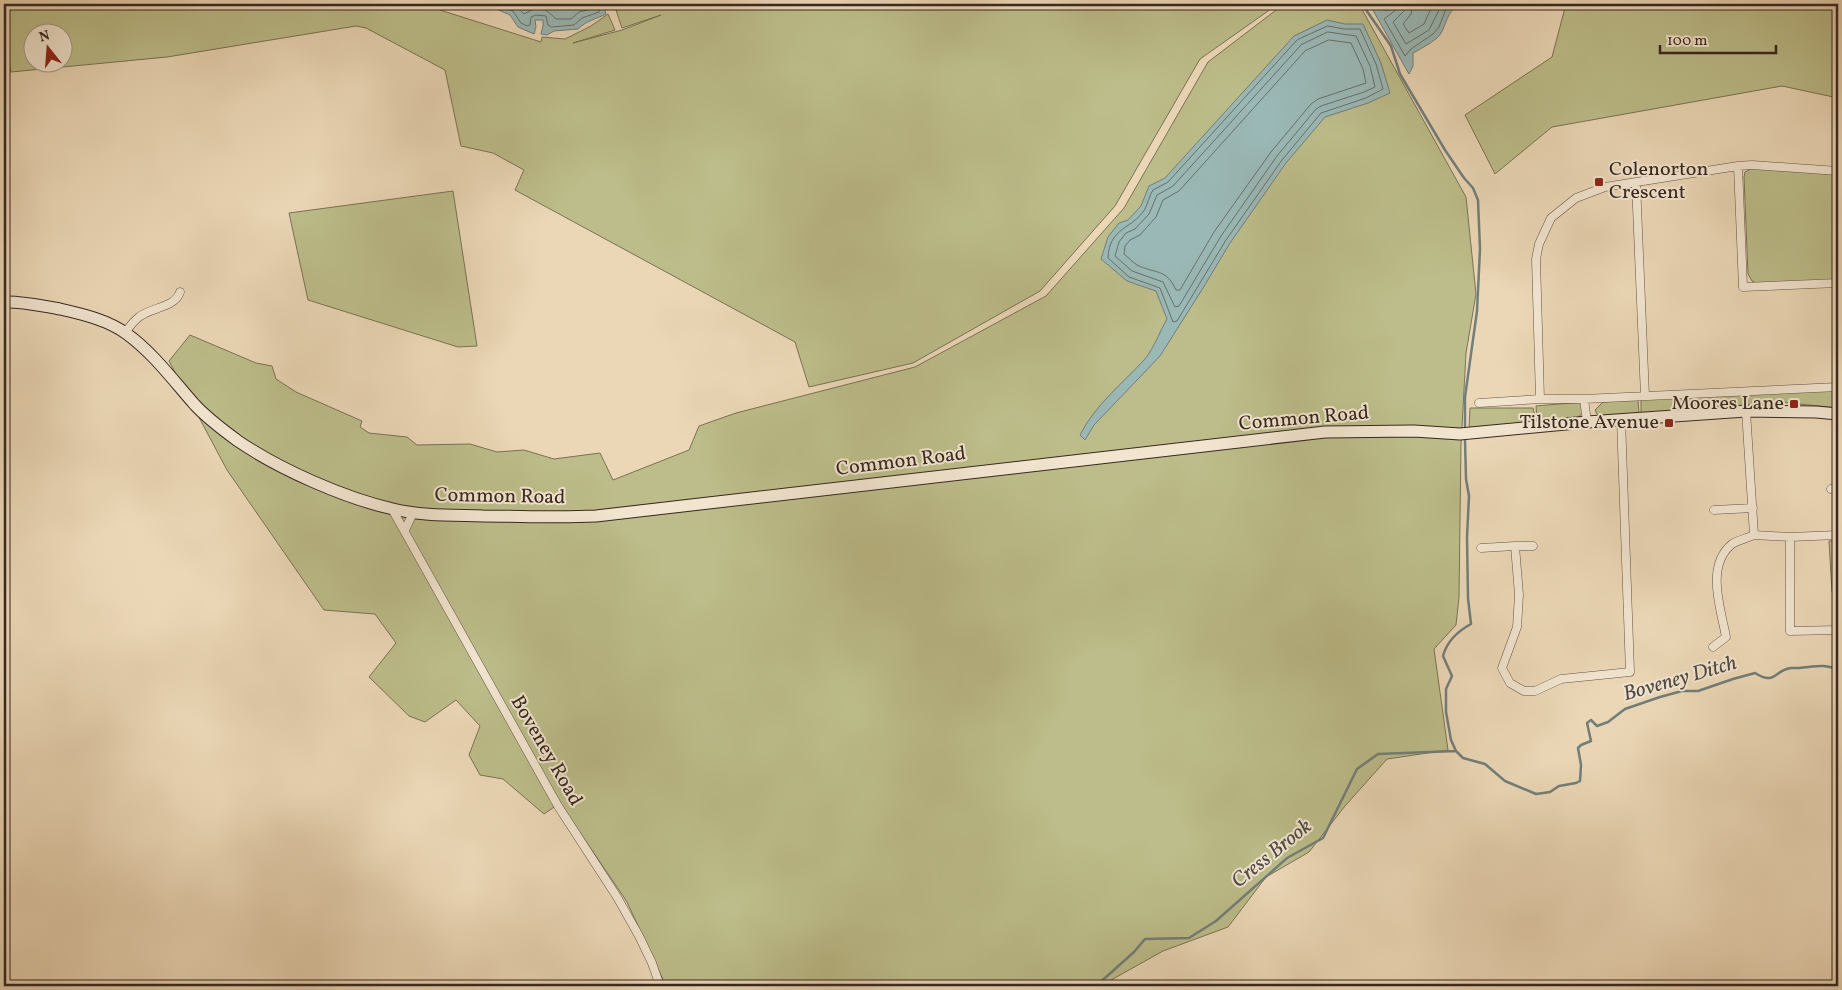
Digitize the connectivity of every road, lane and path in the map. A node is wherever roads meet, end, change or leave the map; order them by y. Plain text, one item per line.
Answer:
1 (1738, 166) junction
2 (1838, 171) edge
3 (1636, 183) junction
4 (1838, 283) edge
5 (180, 292) dead end
6 (4, 302) edge
7 (125, 333) junction
8 (1838, 386) edge
9 (1540, 396) junction
10 (1645, 396) junction
11 (1584, 399) junction
12 (1479, 402) dead end
13 (1746, 411) junction
14 (1838, 414) edge
15 (1621, 419) junction
16 (1587, 422) junction
17 (1753, 508) junction
18 (392, 509) junction
19 (1714, 510) dead end
20 (413, 513) junction
21 (405, 530) junction
22 (1754, 535) junction
23 (1838, 535) edge
24 (1790, 537) junction
25 (1515, 546) junction
26 (1533, 546) dead end
27 (1481, 548) dead end
28 (1838, 630) edge
29 (1713, 647) dead end
30 (660, 986) edge

1 - 2 street
1 - 3 street
1 - 4 street
3 - 9 street
3 - 10 street
5 - 7 street
6 - 7 main road, Common Road
7 - 18 main road, Common Road
8 - 10 street
9 - 11 street
9 - 12 street
10 - 11 street
11 - 16 street
13 - 14 main road, Common Road
13 - 15 main road, Common Road
13 - 17 street
15 - 16 main road, Common Road
15 - 25 street
16 - 20 main road, Common Road
17 - 19 street
17 - 22 street
18 - 20 main road, Common Road
18 - 21 street, Boveney Road
20 - 21 street
21 - 30 street, Boveney Road
22 - 24 street
22 - 29 street
23 - 24 street
24 - 28 street
25 - 26 street
25 - 27 street

